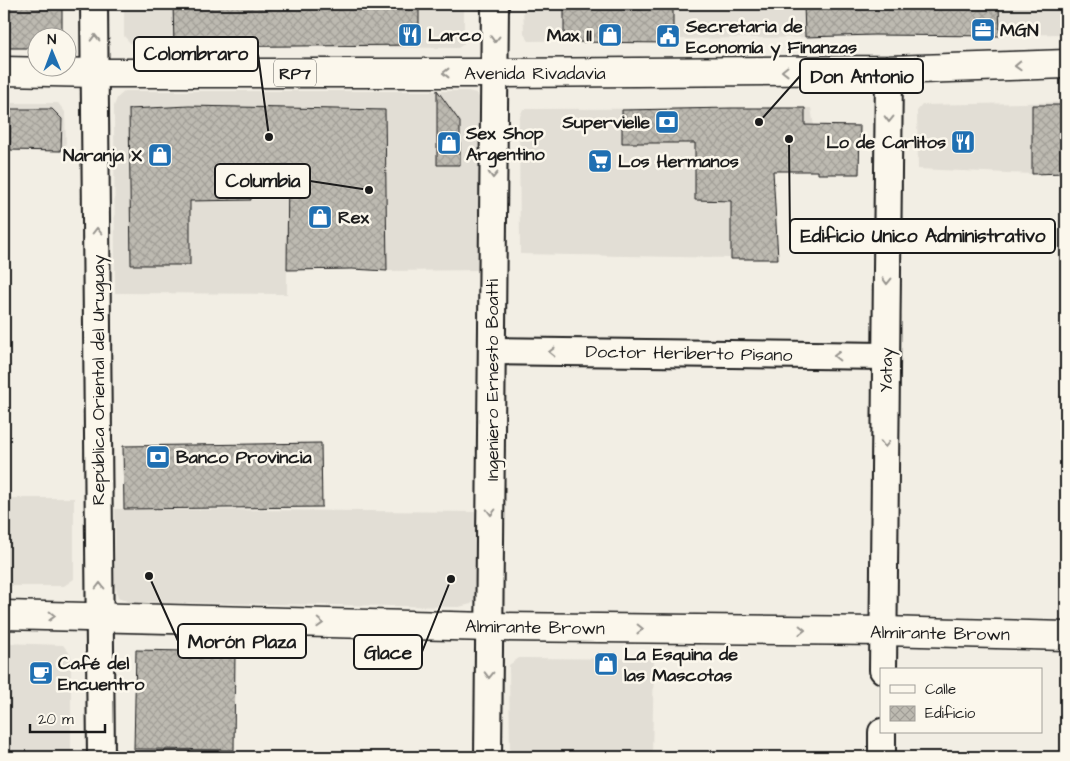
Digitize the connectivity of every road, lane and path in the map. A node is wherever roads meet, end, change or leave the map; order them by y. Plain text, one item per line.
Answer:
1 (94, 4) edge
2 (495, 4) edge
3 (1066, 64) edge
4 (889, 70) junction
5 (4, 71) edge
6 (96, 72) junction
7 (494, 73) junction
8 (492, 351) junction
9 (886, 356) junction
10 (4, 615) edge
11 (100, 617) junction
12 (490, 627) junction
13 (883, 631) junction
14 (1066, 636) edge
15 (883, 668) edge
16 (882, 734) edge
17 (101, 757) edge
18 (488, 757) edge
19 (882, 757) edge

6 -> 1 street, República Oriental del Uruguay
2 -> 7 street, Ingeniero Ernesto Boatti
3 -> 4 main road, Avenida Rivadavia / RP7
4 -> 7 main road, Avenida Rivadavia / RP7
4 -> 9 street, Yatay
5 - 6 main road, Avenida Rivadavia / RP7
7 -> 6 main road, Avenida Rivadavia / RP7
11 -> 6 street, República Oriental del Uruguay
7 -> 8 street, Ingeniero Ernesto Boatti
9 -> 8 street, Doctor Heriberto Pisano
8 -> 12 street, Ingeniero Ernesto Boatti
9 -> 13 street, Yatay
10 -> 11 main road, Almirante Brown
11 -> 12 main road, Almirante Brown
11 - 17 street, República Oriental del Uruguay
12 -> 13 main road, Almirante Brown
12 -> 18 street, Ingeniero Ernesto Boatti
13 - 14 main road, Almirante Brown
13 - 15 street, Yatay
16 - 19 street

